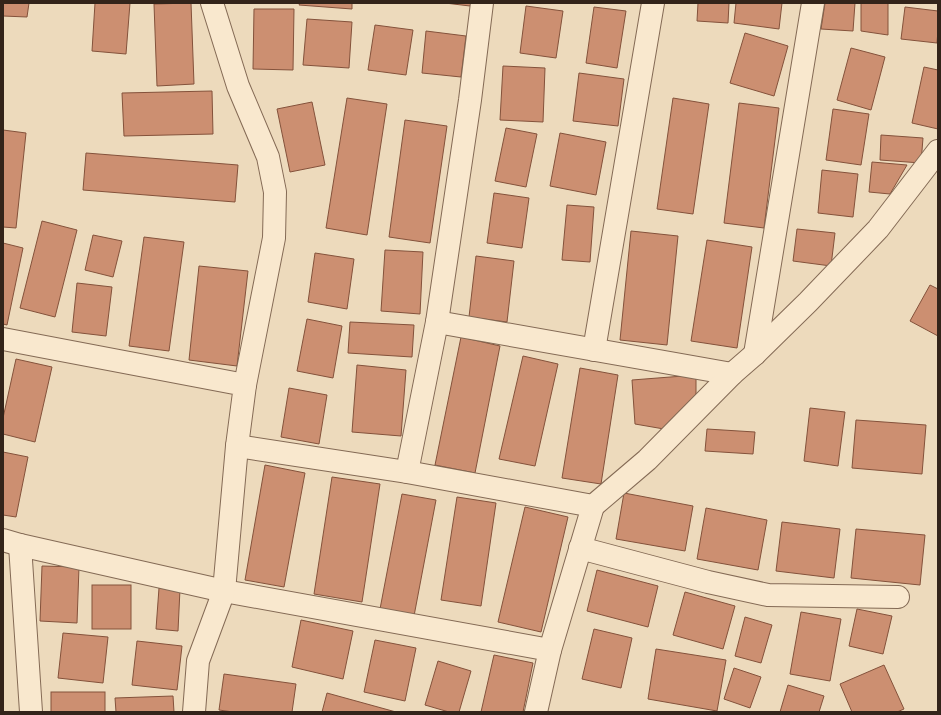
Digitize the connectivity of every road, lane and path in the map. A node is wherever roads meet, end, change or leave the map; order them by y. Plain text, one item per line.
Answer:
1 (212, 3) edge
2 (482, 3) edge
3 (653, 3) edge
4 (813, 3) edge
5 (938, 151) edge
6 (437, 322) junction
7 (3, 339) edge
8 (594, 350) junction
9 (755, 354) junction
10 (732, 374) junction
11 (245, 385) junction
12 (237, 446) junction
13 (407, 472) junction
14 (593, 506) junction
15 (11, 543) edge
16 (580, 548) junction
17 (224, 591) junction
18 (898, 597) dead end
19 (550, 650) junction
20 (30, 712) edge
21 (194, 712) edge
22 (536, 712) edge

1 - 11 street
2 - 6 street
3 - 8 street
4 - 9 street
5 - 9 street
6 - 8 street
6 - 13 street
7 - 11 street
8 - 10 street
9 - 10 street
10 - 14 street
11 - 12 street
12 - 13 street
12 - 17 street
13 - 14 street
14 - 16 street
15 - 17 street
15 - 20 street
16 - 18 street
16 - 19 street
17 - 19 street
17 - 21 street
19 - 22 street

